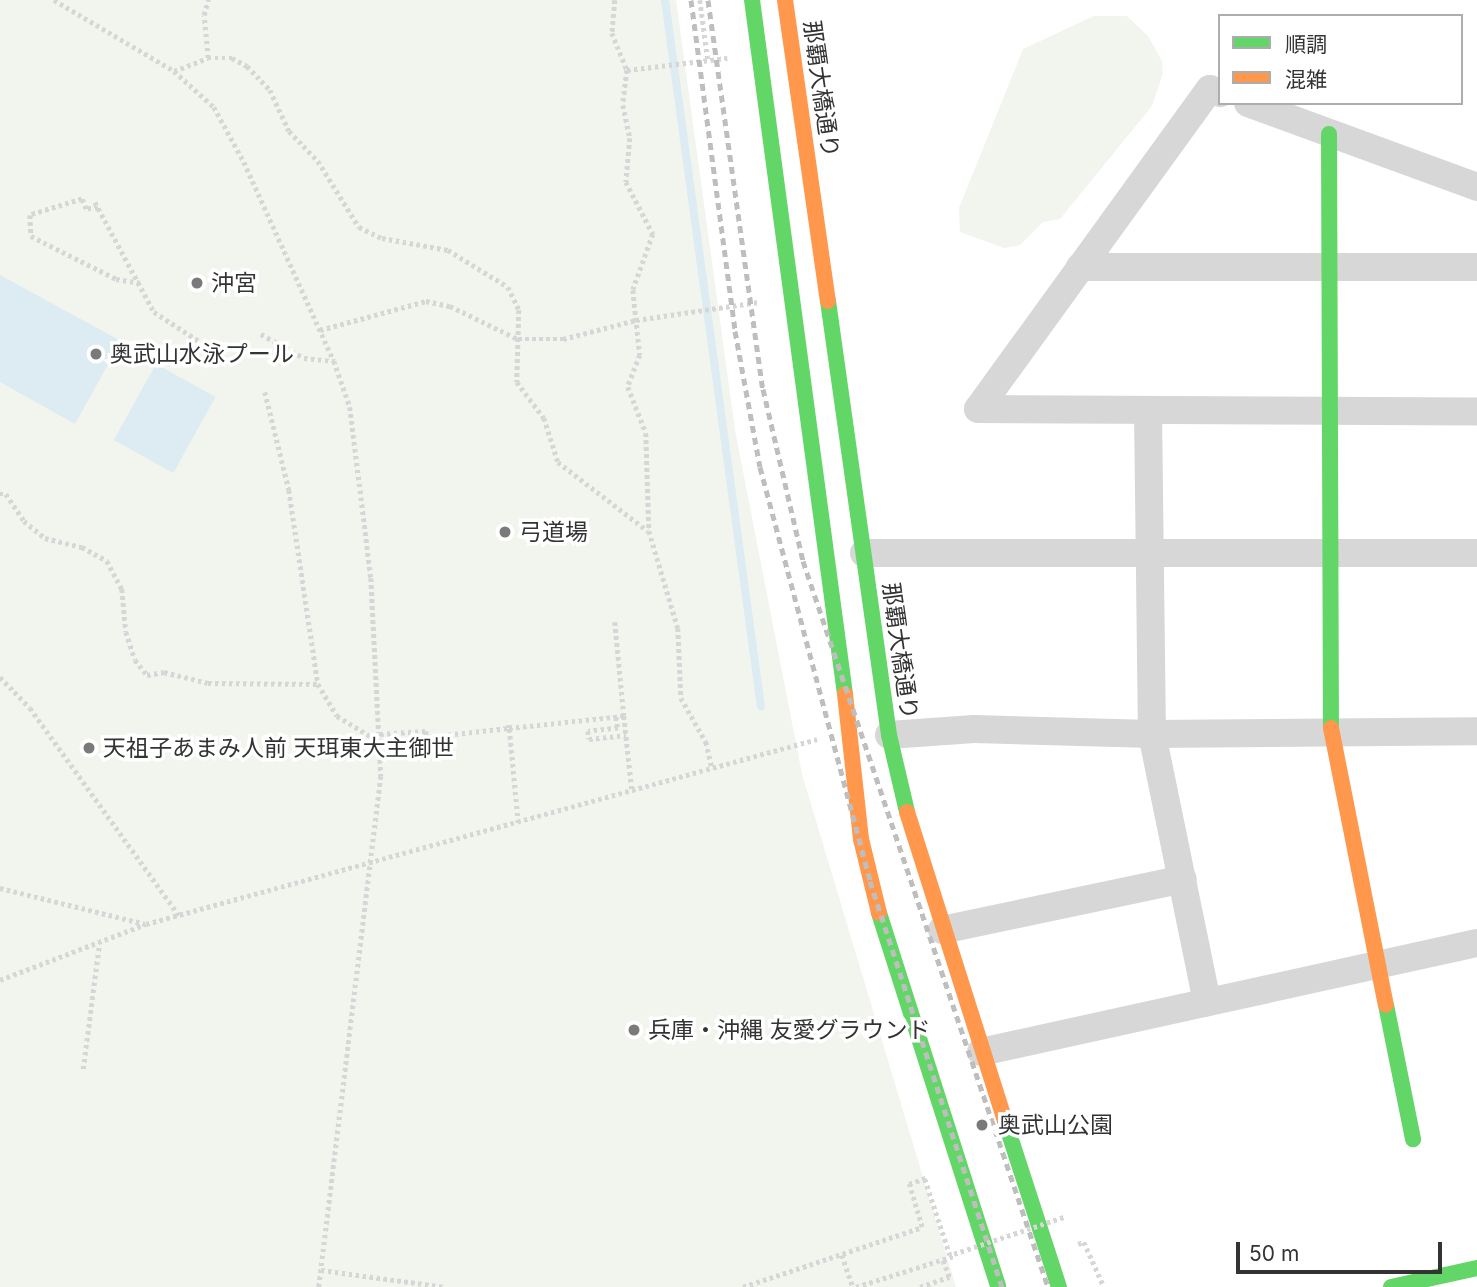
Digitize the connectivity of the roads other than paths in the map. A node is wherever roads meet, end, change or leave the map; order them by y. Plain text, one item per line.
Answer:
1 (752, 0) edge
2 (785, 0) edge
3 (1218, 92) edge
4 (1253, 105) edge
5 (1329, 134) junction
6 (1477, 187) edge
7 (1080, 267) junction
8 (1477, 267) edge
9 (1331, 268) junction
10 (1148, 410) junction
11 (1329, 411) junction
12 (1477, 412) edge
13 (1329, 552) junction
14 (864, 553) junction
15 (1477, 553) edge
16 (1149, 556) junction
17 (1331, 731) junction
18 (1477, 731) edge
19 (1152, 734) junction
20 (888, 735) junction
21 (1183, 879) junction
22 (942, 930) junction
23 (1477, 943) edge
24 (1378, 966) junction
25 (1207, 1002) junction
26 (981, 1052) junction
27 (1413, 1139) dead end
28 (1477, 1268) edge
29 (998, 1287) edge
30 (1059, 1287) edge
31 (1391, 1287) edge

1 - 29 main road
2 - 14 main road, 那覇大橋通り
3 - 7 street
4 - 5 street
5 - 6 street
5 - 9 main road
7 - 9 street
7 - 10 street
8 - 9 street
9 - 11 main road
10 - 11 street
10 - 16 street
11 - 12 street
11 - 13 main road
13 - 15 street
13 - 16 street
13 - 17 main road
14 - 16 street
14 - 20 main road, 那覇大橋通り
16 - 19 street
17 - 18 street
17 - 19 street
17 - 24 main road
19 - 20 street
19 - 21 street
20 - 22 main road, 那覇大橋通り
21 - 22 street
21 - 25 street
22 - 26 main road, 那覇大橋通り
23 - 24 street
24 - 25 street
24 - 27 main road
25 - 26 street
26 - 30 main road, 那覇大橋通り
28 - 31 main road

